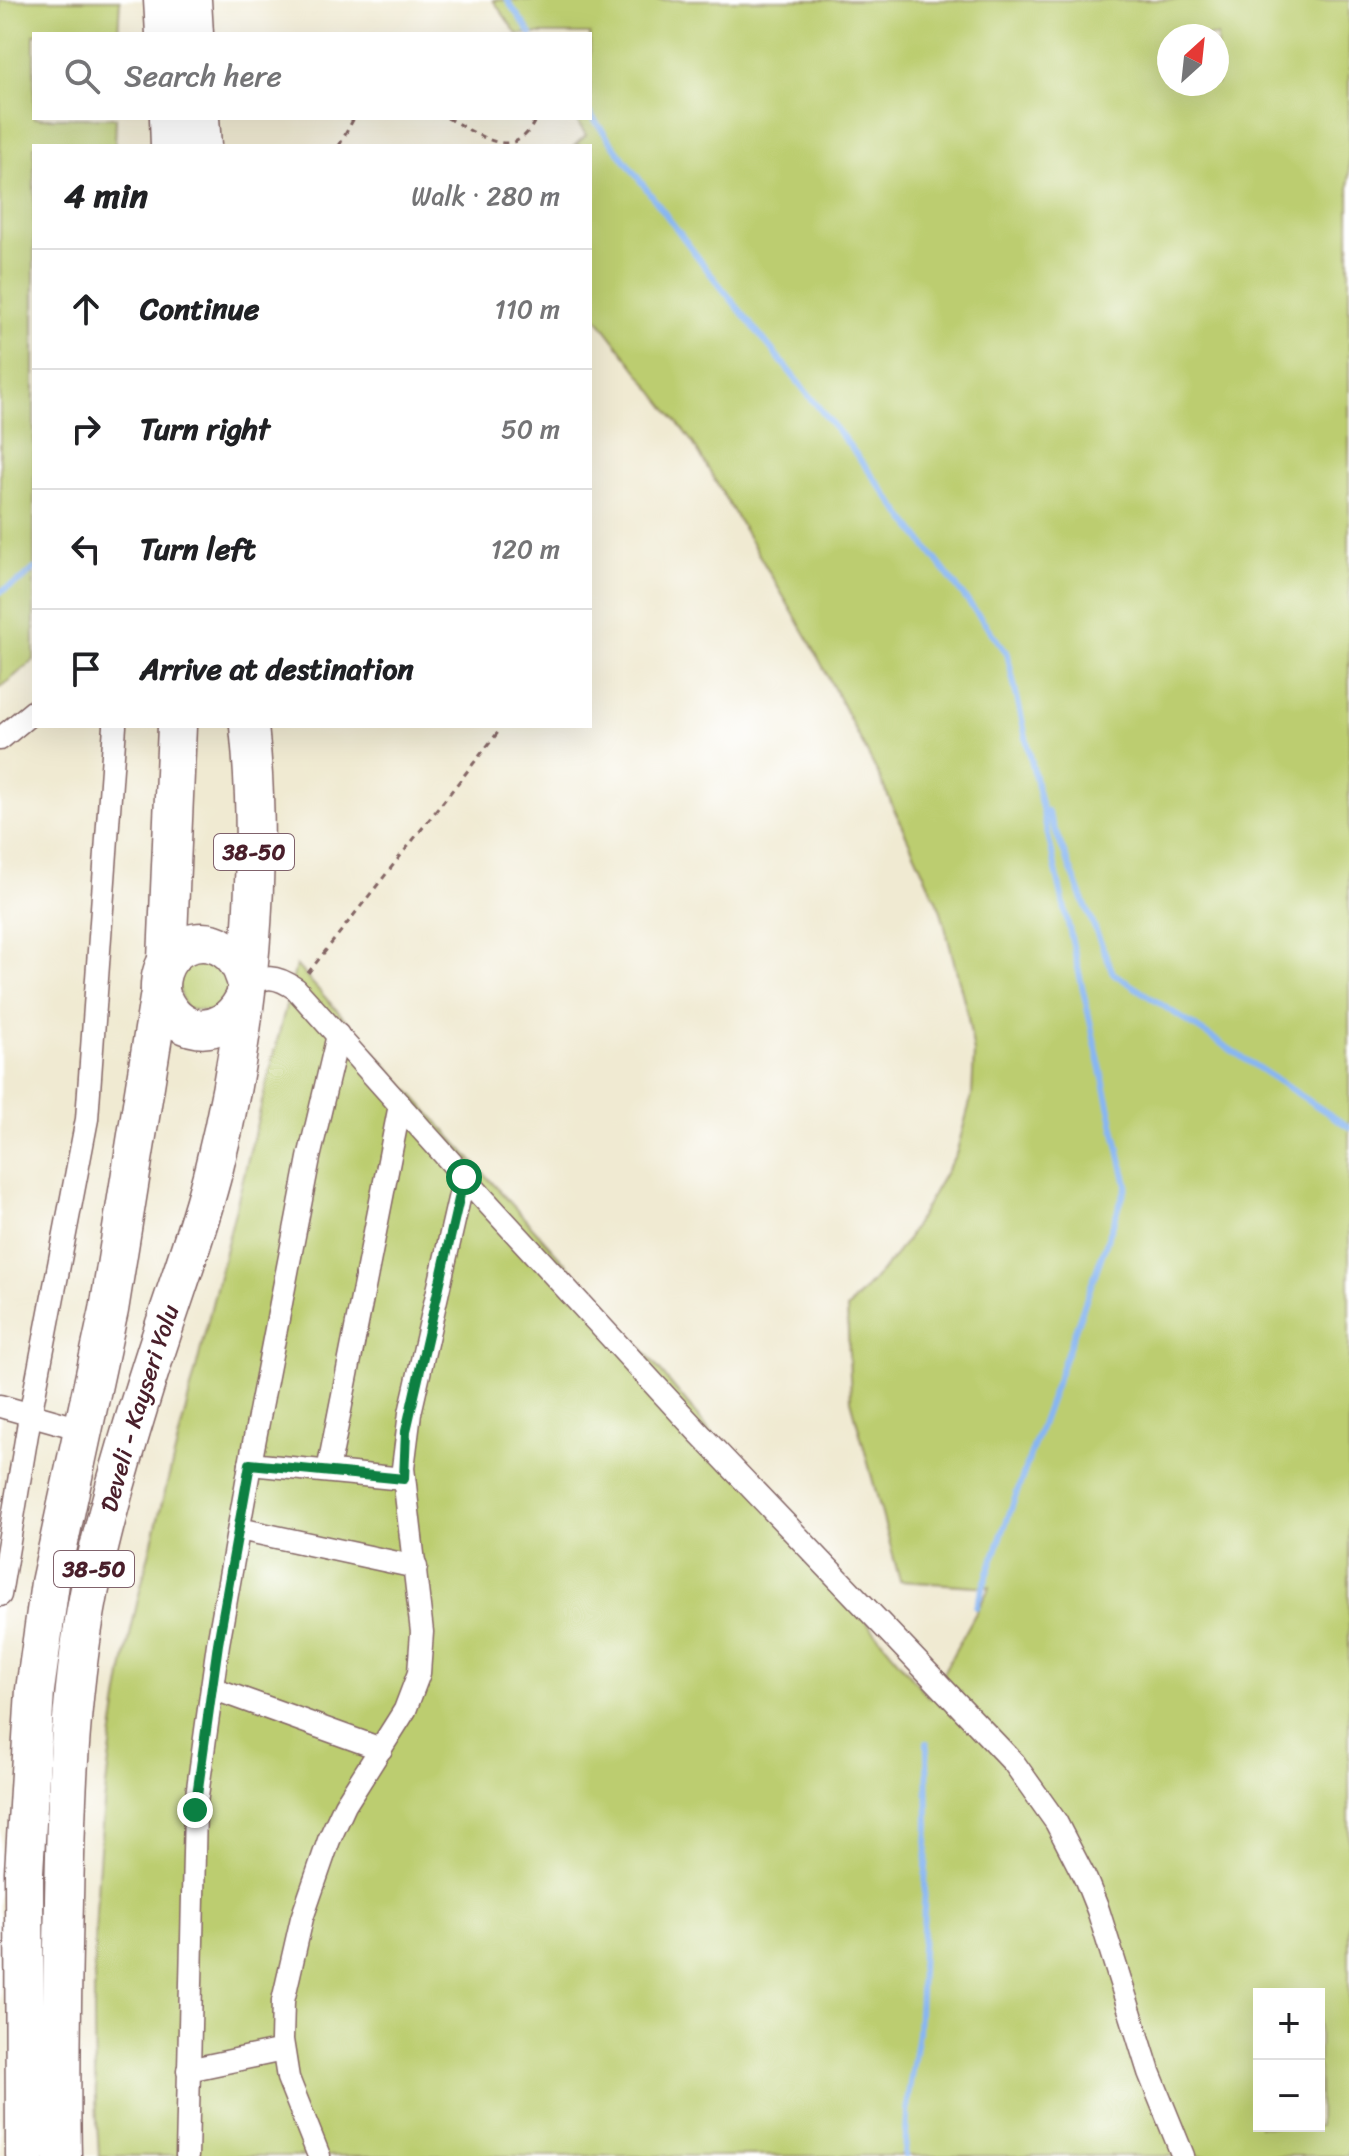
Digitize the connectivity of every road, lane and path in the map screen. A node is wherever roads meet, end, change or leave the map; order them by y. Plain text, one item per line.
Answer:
1 (163, 0) edge
2 (192, 0) edge
3 (165, 32) edge
4 (194, 32) edge
5 (169, 120) edge
6 (200, 120) edge
7 (353, 120) edge
8 (451, 120) edge
9 (535, 120) edge
10 (170, 144) edge
11 (202, 144) edge
12 (340, 144) edge
13 (505, 144) edge
14 (505, 144) edge
15 (32, 713) edge
16 (115, 728) edge
17 (177, 728) edge
18 (249, 728) edge
19 (501, 728) edge
20 (0, 739) edge
21 (163, 976) junction
22 (296, 989) junction
23 (245, 990) junction
24 (338, 1035) junction
25 (400, 1105) junction
26 (464, 1177) junction
27 (0, 1406) edge
28 (30, 1416) junction
29 (85, 1430) junction
30 (250, 1464) junction
31 (328, 1471) junction
32 (404, 1479) junction
33 (8, 1498) edge
34 (239, 1529) junction
35 (416, 1567) junction
36 (0, 1595) edge
37 (212, 1688) junction
38 (381, 1749) junction
39 (283, 2050) junction
40 (188, 2070) junction
41 (25, 2156) edge
42 (62, 2156) edge
43 (187, 2156) edge
44 (319, 2156) edge
45 (1183, 2156) edge

1 - 3 highway
2 - 4 highway
5 - 10 highway
6 - 11 highway
7 - 12 path
8 - 13 path
9 - 14 path
15 - 20 street
16 - 28 street
17 - 21 highway, Develi - Kayseri Yolu / 38-50
18 - 23 highway, Develi - Kayseri Yolu / 38-50
19 - 22 path
21 - 23 highway
21 - 23 highway
21 - 29 highway, Develi - Kayseri Yolu / 38-50
22 - 23 street
22 - 24 street
23 - 42 highway, Develi - Kayseri Yolu / 38-50
24 - 25 street
24 - 30 street
25 - 26 street
25 - 31 street
26 - 32 street
26 - 45 street
27 - 28 street
28 - 29 street
28 - 33 street
29 - 41 highway, Develi - Kayseri Yolu / 38-50
30 - 31 street
30 - 34 street
31 - 32 street
32 - 35 street
33 - 36 street
34 - 35 street
34 - 37 street
35 - 38 street
37 - 38 street
37 - 40 street
38 - 39 street
39 - 40 street
39 - 44 street
40 - 43 street

